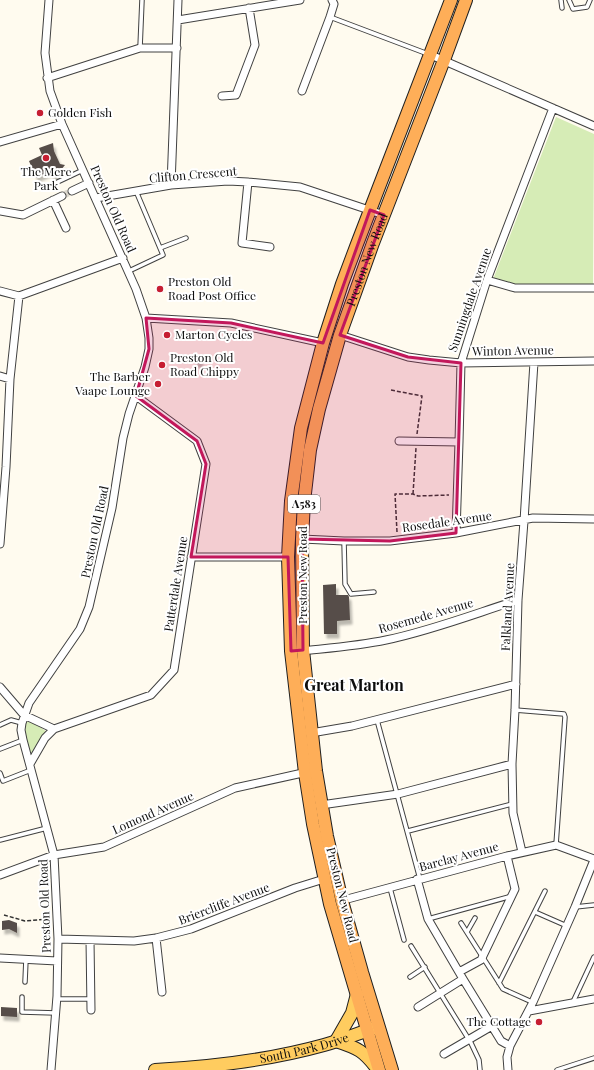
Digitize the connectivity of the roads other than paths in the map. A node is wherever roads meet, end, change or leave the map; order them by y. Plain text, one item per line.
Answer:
1 (49, 0) edge
2 (142, 0) edge
3 (178, 0) edge
4 (300, 0) edge
5 (332, 0) edge
6 (452, 0) edge
7 (466, 0) edge
8 (561, 0) edge
9 (569, 0) edge
10 (590, 0) edge
11 (249, 8) junction
12 (562, 8) dead end
13 (330, 17) junction
14 (178, 20) junction
15 (140, 48) junction
16 (177, 48) junction
17 (431, 55) junction
18 (444, 60) junction
19 (47, 78) junction
20 (302, 91) dead end
21 (222, 96) dead end
22 (553, 108) junction
23 (62, 124) junction
24 (594, 126) edge
25 (0, 142) edge
26 (83, 170) junction
27 (248, 182) junction
28 (89, 183) junction
29 (171, 185) junction
30 (47, 187) dead end
31 (72, 191) tunnel mouth
32 (136, 191) junction
33 (62, 196) tunnel mouth
34 (96, 198) junction
35 (53, 200) junction
36 (370, 210) junction
37 (0, 211) edge
38 (384, 215) junction
39 (66, 228) dead end
40 (186, 238) dead end
41 (270, 247) dead end
42 (160, 248) junction
43 (123, 258) junction
44 (129, 271) junction
45 (487, 280) junction
46 (593, 288) dead end
47 (0, 291) edge
48 (19, 296) junction
49 (146, 318) junction
50 (340, 335) junction
51 (323, 343) junction
52 (594, 361) edge
53 (460, 362) junction
54 (534, 362) junction
55 (0, 376) edge
56 (10, 379) junction
57 (136, 396) junction
58 (399, 441) dead end
59 (460, 442) junction
60 (3, 466) edge
61 (594, 519) edge
62 (524, 521) junction
63 (456, 533) junction
64 (302, 539) junction
65 (344, 541) junction
66 (0, 544) edge
67 (191, 557) junction
68 (288, 557) junction
69 (374, 592) dead end
70 (518, 600) junction
71 (303, 650) junction
72 (291, 651) junction
73 (516, 684) junction
74 (0, 688) edge
75 (515, 710) junction
76 (24, 715) junction
77 (378, 720) junction
78 (22, 723) junction
79 (0, 725) edge
80 (54, 729) junction
81 (311, 733) junction
82 (23, 740) junction
83 (0, 749) edge
84 (512, 764) junction
85 (31, 766) junction
86 (310, 772) junction
87 (0, 773) edge
88 (2, 781) edge
89 (398, 794) junction
90 (512, 804) junction
91 (322, 805) junction
92 (47, 828) junction
93 (408, 831) junction
94 (0, 840) edge
95 (556, 845) junction
96 (522, 852) junction
97 (54, 855) junction
98 (507, 856) junction
99 (594, 859) edge
100 (0, 875) edge
101 (419, 879) junction
102 (324, 880) junction
103 (390, 887) junction
104 (545, 890) dead end
105 (512, 896) junction
106 (342, 901) junction
107 (330, 904) junction
108 (594, 905) edge
109 (575, 907) junction
110 (535, 912) junction
111 (475, 918) dead end
112 (428, 919) junction
113 (461, 923) dead end
114 (567, 926) junction
115 (467, 932) junction
116 (156, 938) junction
117 (58, 939) junction
118 (90, 940) junction
119 (404, 940) dead end
120 (412, 946) dead end
121 (483, 956) junction
122 (594, 957) edge
123 (0, 958) edge
124 (26, 959) junction
125 (57, 960) junction
126 (425, 967) junction
127 (459, 972) junction
128 (410, 977) dead end
129 (463, 979) junction
130 (25, 982) dead end
131 (500, 983) junction
132 (162, 992) dead end
133 (441, 993) junction
134 (357, 994) junction
135 (22, 997) dead end
136 (57, 999) junction
137 (91, 999) junction
138 (594, 999) edge
139 (533, 1002) junction
140 (573, 1002) junction
141 (418, 1007) dead end
142 (91, 1010) dead end
143 (529, 1011) junction
144 (56, 1013) junction
145 (492, 1026) junction
146 (374, 1028) junction
147 (468, 1039) junction
148 (336, 1041) junction
149 (510, 1046) junction
150 (444, 1054) dead end
151 (594, 1058) edge
152 (246, 1065) edge
153 (51, 1070) edge
154 (156, 1070) edge
155 (379, 1070) edge
156 (392, 1070) edge
157 (480, 1070) edge
158 (508, 1070) edge
159 (557, 1070) edge

1 - 19 street, Preston Old Road
2 - 15 lane
3 - 14 street
4 - 11 street
5 - 13 street
6 - 17 highway, Preston New Road / A583
7 - 18 highway, Preston New Road / A583
8 - 12 lane
9 - 10 lane
11 - 14 street
11 - 21 street
13 - 17 lane
13 - 20 street
14 - 16 street
15 - 16 street
15 - 19 street
16 - 29 street
17 - 18 street
17 - 36 highway, Preston New Road / A583
18 - 22 street
18 - 38 highway, Preston New Road / A583
19 - 23 street, Preston Old Road
22 - 24 street
22 - 45 street, Sunningdale Avenue
23 - 25 street
23 - 26 street, Preston Old Road
26 - 28 street, Preston Old Road
26 - 30 lane
27 - 29 street, Clifton Crescent
27 - 36 street, Clifton Crescent
27 - 41 street
28 - 31 street
28 - 34 street, Preston Old Road
29 - 32 street, Clifton Crescent
32 - 34 street, Clifton Crescent
32 - 42 lane
33 - 35 street
34 - 43 street, Preston Old Road
35 - 37 street
35 - 39 street
36 - 38 street, Clifton Crescent
36 - 51 highway, Preston New Road / A583
38 - 50 highway, Preston New Road / A583
40 - 42 lane
42 - 44 lane
43 - 44 street, Preston Old Road
43 - 48 street
44 - 49 street, Preston Old Road
45 - 46 street
45 - 53 street, Sunningdale Avenue
47 - 48 street
48 - 56 street
49 - 51 street
49 - 57 street, Preston Old Road
50 - 53 street, Winton Avenue
50 - 64 highway, Preston New Road / A583
51 - 68 highway, Preston New Road / A583
52 - 54 street, Winton Avenue
53 - 54 street, Winton Avenue
53 - 59 street, Sunningdale Avenue
54 - 62 street, Falkland Avenue
55 - 56 street
56 - 60 street
57 - 67 street, Patterdale Avenue
57 - 76 street, Preston Old Road
58 - 59 street
59 - 63 street, Sunningdale Avenue
60 - 66 street
61 - 62 street, Rosedale Avenue
62 - 63 street, Rosedale Avenue
62 - 70 street, Falkland Avenue
63 - 65 street, Rosedale Avenue
64 - 65 street, Rosedale Avenue
64 - 71 highway, Preston New Road / A583
65 - 69 lane
67 - 68 street
67 - 80 street, Patterdale Avenue
68 - 72 highway, Preston New Road / A583
70 - 71 street, Rosemede Avenue
70 - 73 street, Falkland Avenue
71 - 72 street, Rosemede Avenue
71 - 81 highway, Preston New Road / A583
72 - 86 highway, Preston New Road / A583
73 - 75 street, Falkland Avenue
73 - 77 street
74 - 76 street
75 - 84 street, Falkland Avenue
75 - 95 lane
76 - 78 street, Preston Old Road
76 - 80 street
77 - 81 street
77 - 89 lane
78 - 79 lane
78 - 82 street, Preston Old Road
80 - 85 street
81 - 86 highway, Preston New Road / A583
82 - 83 lane
82 - 85 street, Preston Old Road
84 - 89 street
84 - 90 street, Falkland Avenue
85 - 88 lane
85 - 92 street, Preston Old Road
86 - 91 highway, Preston New Road / A583
86 - 97 street, Lomond Avenue
86 - 102 highway, Preston New Road / A583
87 - 88 lane
89 - 91 street
89 - 93 lane
90 - 93 lane
90 - 96 street, Falkland Avenue
91 - 106 highway, Preston New Road / A583
92 - 94 lane
92 - 97 street, Preston Old Road
93 - 101 lane
95 - 96 street, Barclay Avenue
95 - 99 street
96 - 98 street, Barclay Avenue
97 - 100 street, Lomond Avenue
97 - 117 street, Preston Old Road
98 - 101 street, Barclay Avenue
98 - 105 street
99 - 109 street
101 - 103 street, Barclay Avenue
101 - 112 street
102 - 107 highway, Preston New Road / A583
102 - 116 street, Briercliffe Avenue
103 - 106 street, Barclay Avenue
103 - 119 lane
104 - 110 lane
105 - 112 lane
105 - 121 street
106 - 107 street, Barclay Avenue
106 - 146 highway, Preston New Road / A583
107 - 134 highway, Preston New Road / A583
108 - 109 lane
109 - 114 street
110 - 114 lane
110 - 131 lane
111 - 115 lane
112 - 127 street
113 - 115 lane
114 - 139 street
115 - 121 lane
116 - 118 street, Briercliffe Avenue
116 - 132 street
117 - 118 street, Briercliffe Avenue
117 - 125 street, Preston Old Road
118 - 137 street
120 - 126 lane
121 - 127 street
121 - 131 lane
122 - 140 lane
123 - 124 street
124 - 125 street
124 - 130 lane
125 - 136 street, Preston Old Road
126 - 128 lane
126 - 133 lane
127 - 129 street
129 - 133 street
129 - 145 street
131 - 139 lane
133 - 141 street
133 - 147 lane
134 - 146 highway, Preston New Road / A583
134 - 148 main road
135 - 144 lane
136 - 137 lane
136 - 144 street, Preston Old Road
137 - 142 street
138 - 140 street
139 - 143 street
140 - 143 street
143 - 149 street
144 - 153 street, Preston Old Road
145 - 147 street
145 - 149 street
146 - 148 main road, South Park Drive
146 - 155 highway, Preston New Road / A583
146 - 156 highway, Preston New Road / A583
147 - 150 street
147 - 157 lane
148 - 152 main road, South Park Drive
148 - 155 main road, A583
149 - 158 street
151 - 159 lane
152 - 154 main road, South Park Drive

